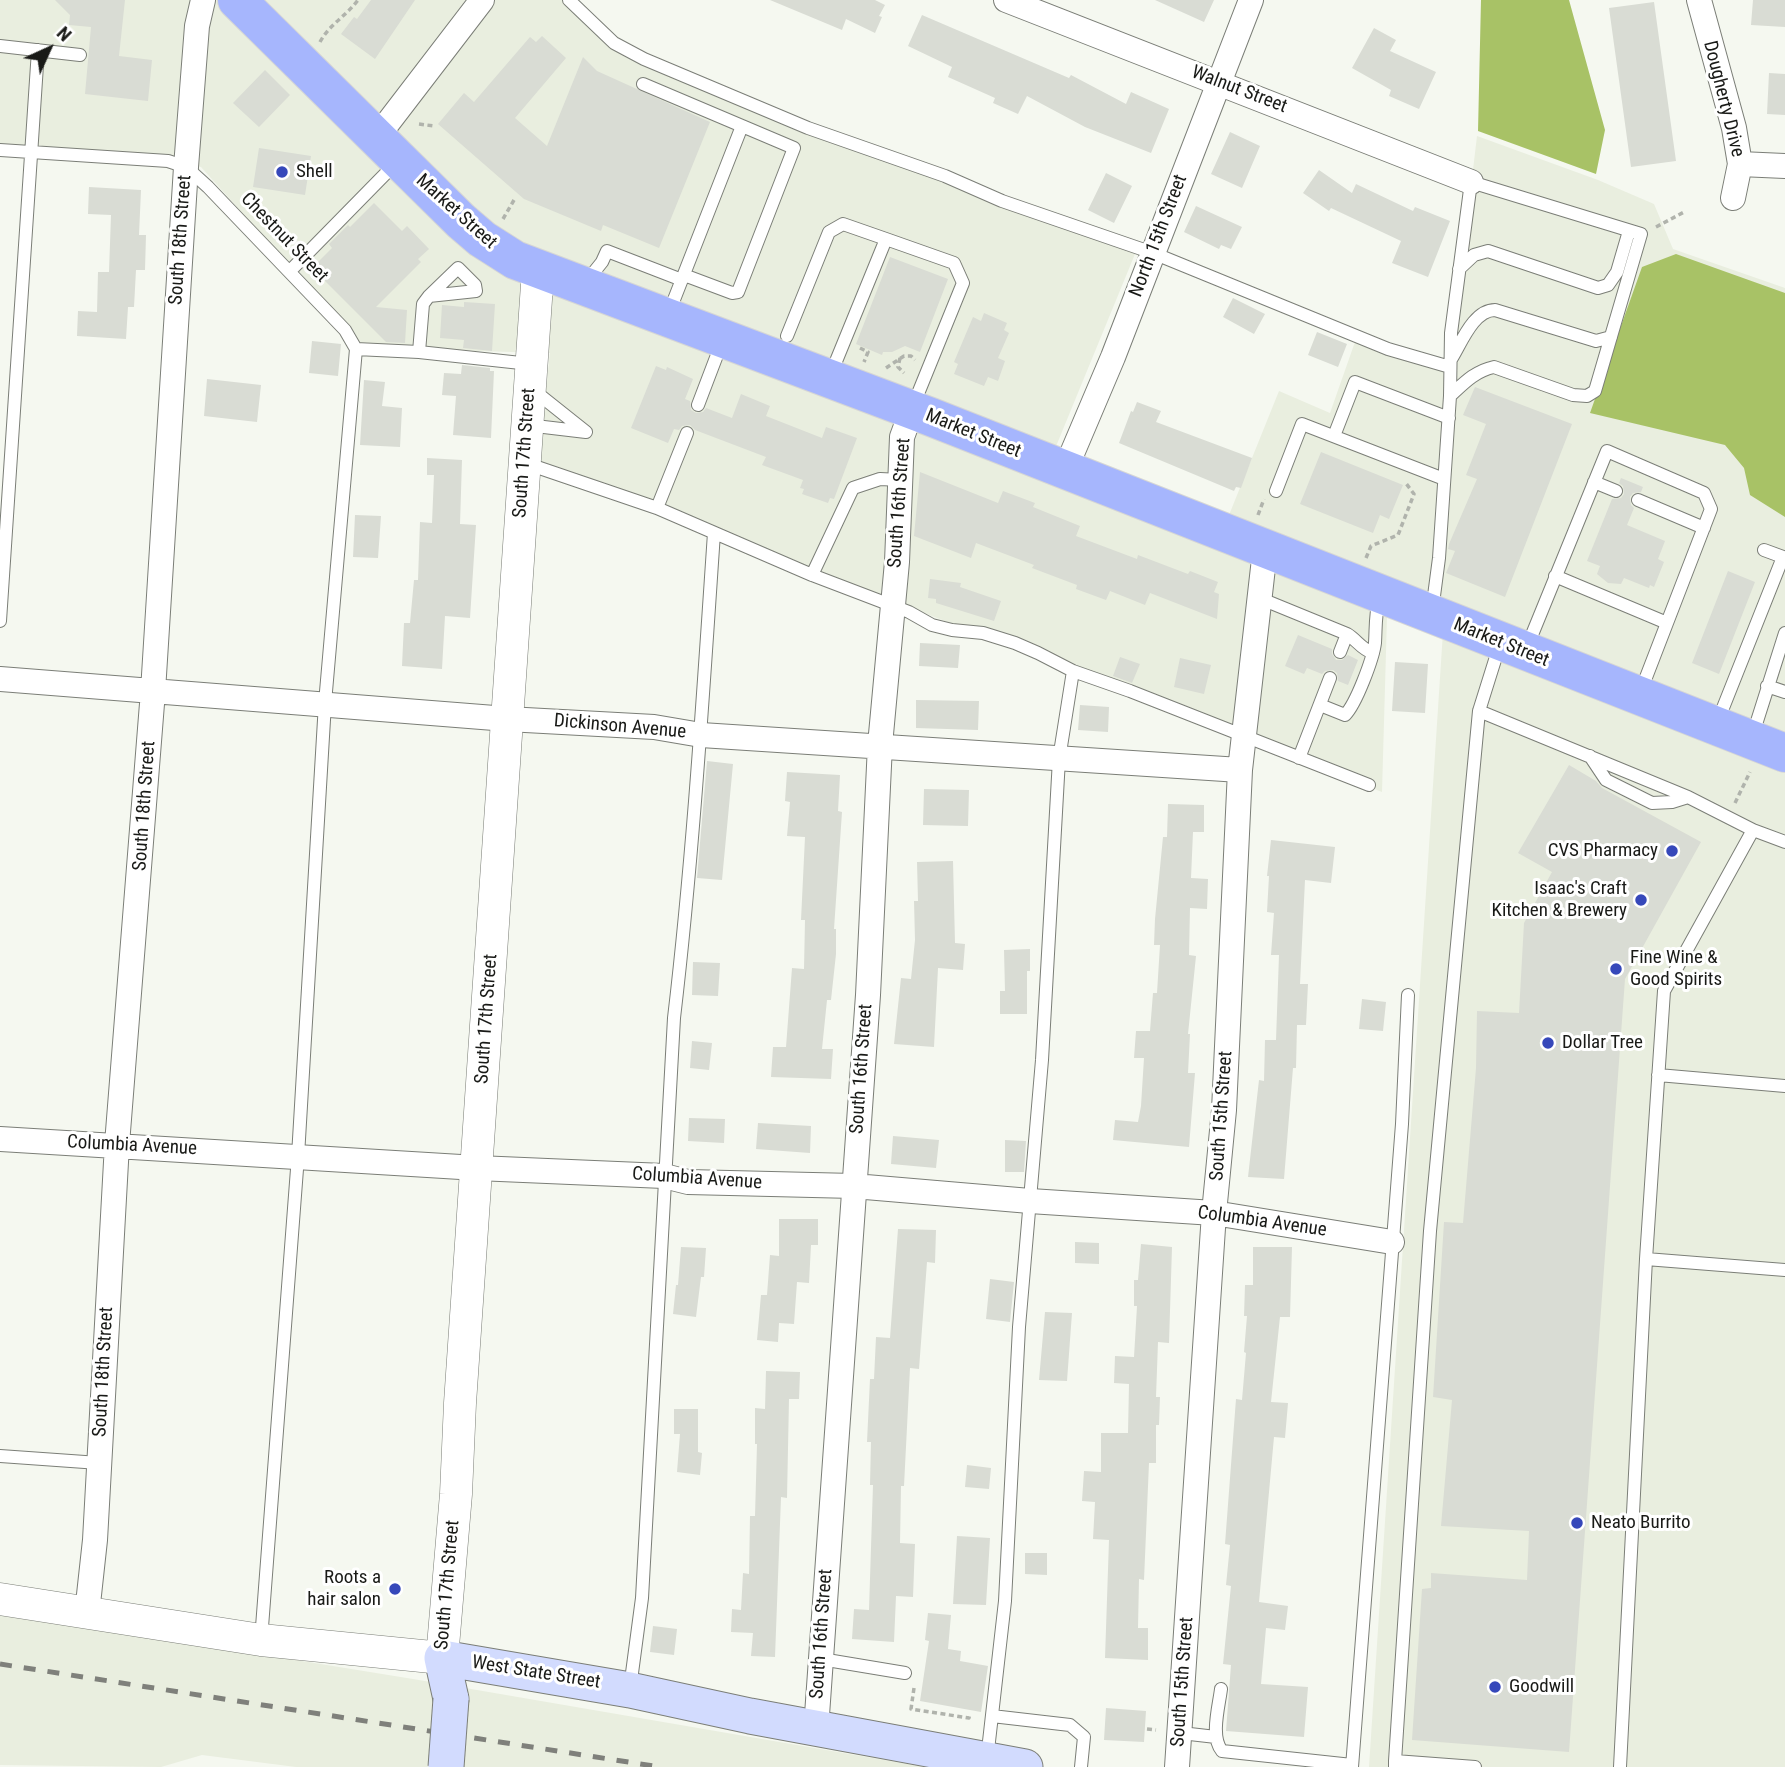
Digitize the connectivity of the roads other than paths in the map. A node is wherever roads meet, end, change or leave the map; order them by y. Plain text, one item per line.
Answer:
1 (203, 0) edge
2 (237, 0) edge
3 (482, 0) edge
4 (569, 0) edge
5 (1006, 0) edge
6 (1251, 0) edge
7 (1699, 0) edge
8 (0, 46) edge
9 (38, 50) junction
10 (80, 55) dead end
11 (1218, 82) junction
12 (643, 85) dead end
13 (742, 126) junction
14 (388, 148) junction
15 (0, 150) edge
16 (30, 152) junction
17 (1740, 164) junction
18 (1785, 166) edge
19 (186, 167) junction
20 (1471, 182) junction
21 (1733, 198) dead end
22 (1635, 232) junction
23 (886, 239) junction
24 (1153, 253) junction
25 (1459, 269) junction
26 (538, 270) junction
27 (290, 271) junction
28 (683, 278) junction
29 (583, 286) junction
30 (429, 296) dead end
31 (667, 317) junction
32 (787, 336) dead end
33 (1611, 337) junction
34 (724, 338) junction
35 (356, 349) junction
36 (419, 352) junction
37 (1450, 364) junction
38 (846, 371) junction
39 (531, 376) junction
40 (1450, 396) junction
41 (698, 405) dead end
42 (912, 410) junction
43 (1448, 418) junction
44 (527, 425) junction
45 (687, 433) dead end
46 (1334, 436) junction
47 (524, 463) junction
48 (1065, 470) junction
49 (900, 480) junction
50 (1444, 480) junction
51 (1594, 482) junction
52 (1616, 491) dead end
53 (1270, 494) road end
54 (1637, 500) dead end
55 (657, 508) junction
56 (1704, 528) junction
57 (714, 533) junction
58 (1261, 534) junction
59 (1765, 550) dead end
60 (812, 575) junction
61 (1555, 576) junction
62 (1380, 594) junction
63 (1259, 598) junction
64 (894, 606) junction
65 (1431, 614) junction
66 (0, 621) edge
67 (1667, 623) junction
68 (1785, 633) edge
69 (1347, 634) junction
70 (1513, 648) junction
71 (1340, 652) dead end
72 (1373, 653) junction
73 (1073, 671) junction
74 (0, 678) edge
75 (1330, 678) dead end
76 (1768, 686) junction
77 (153, 691) junction
78 (1785, 692) edge
79 (1639, 697) junction
80 (325, 703) junction
81 (1320, 705) junction
82 (1479, 711) junction
83 (507, 719) junction
84 (1716, 726) junction
85 (701, 735) junction
86 (1244, 737) junction
87 (880, 745) junction
88 (1587, 754) junction
89 (1762, 755) edge
90 (1299, 758) junction
91 (1059, 759) junction
92 (1240, 770) junction
93 (1369, 785) dead end
94 (1688, 797) junction
95 (1753, 830) junction
96 (1785, 842) edge
97 (1408, 995) dead end
98 (1658, 1076) junction
99 (1785, 1086) edge
100 (0, 1139) edge
101 (117, 1144) junction
102 (298, 1156) junction
103 (477, 1168) junction
104 (664, 1176) junction
105 (854, 1186) junction
106 (1030, 1201) junction
107 (1214, 1213) junction
108 (1392, 1242) junction
109 (1646, 1259) junction
110 (1785, 1270) edge
111 (0, 1456) edge
112 (99, 1463) junction
113 (0, 1600) edge
114 (86, 1613) junction
115 (261, 1640) junction
116 (442, 1658) junction
117 (821, 1659) junction
118 (905, 1673) dead end
119 (1221, 1689) dead end
120 (630, 1690) junction
121 (992, 1716) junction
122 (816, 1729) junction
123 (1181, 1734) junction
124 (1216, 1737) junction
125 (987, 1760) junction
126 (1395, 1764) edge
127 (1352, 1766) edge
128 (446, 1767) edge
129 (1026, 1767) edge
130 (1081, 1767) edge
131 (1177, 1767) edge
132 (1475, 1767) edge
133 (1620, 1767) edge

1 - 19 street, South 18th Street
2 - 14 main road, Market Street
3 - 14 street
4 - 24 lane
5 - 11 street, Walnut Street
6 - 11 street, North 15th Street
7 - 17 street, Dougherty Drive
8 - 9 lane
9 - 10 lane
9 - 16 lane
11 - 20 street, Walnut Street
11 - 24 street, North 15th Street
12 - 13 lane
13 - 28 lane
13 - 28 lane
14 - 26 main road, Market Street
14 - 27 lane
15 - 16 lane
16 - 19 lane
16 - 66 lane
17 - 18 street
17 - 21 street, Dougherty Drive
19 - 27 lane, Chestnut Street
19 - 77 street, South 18th Street
20 - 22 lane
20 - 25 lane
22 - 25 lane
22 - 33 lane
23 - 32 lane
23 - 38 lane
23 - 42 lane
24 - 37 lane
24 - 48 street, North 15th Street
25 - 37 lane
26 - 29 main road, Market Street
26 - 39 street, South 17th Street
27 - 35 lane, Chestnut Street
28 - 29 lane
28 - 31 lane
29 - 31 main road, Market Street
30 - 36 lane
31 - 34 main road, Market Street
33 - 37 lane
33 - 40 lane
34 - 38 main road, Market Street
34 - 41 lane
35 - 36 lane
35 - 80 lane
36 - 39 lane
37 - 40 lane
38 - 42 main road, Market Street
39 - 44 street, South 17th Street
39 - 44 lane
40 - 43 lane
42 - 48 main road, Market Street
42 - 49 street, South 16th Street
43 - 46 lane
43 - 50 lane
44 - 47 street, South 17th Street
45 - 55 lane
46 - 50 lane
46 - 53 lane
47 - 55 lane
47 - 83 street, South 17th Street
48 - 58 main road, Market Street
49 - 60 lane
49 - 64 street, South 16th Street
50 - 65 lane
51 - 52 lane
51 - 56 lane
51 - 61 lane
54 - 56 lane
55 - 57 lane
56 - 67 lane
57 - 60 lane
57 - 85 lane
58 - 62 main road, Market Street
58 - 63 street, South 15th Street
59 - 84 lane
60 - 64 lane
61 - 67 lane
61 - 70 lane
62 - 65 main road, Market Street
62 - 72 lane
63 - 69 lane
63 - 86 street, South 15th Street
64 - 73 lane
64 - 87 street, South 16th Street
65 - 70 main road, Market Street
67 - 79 lane
68 - 76 lane
69 - 71 lane
69 - 72 lane
70 - 79 main road, Market Street
70 - 82 lane
72 - 81 lane
73 - 86 lane
73 - 91 lane
74 - 77 street, Dickinson Avenue
75 - 81 lane
76 - 78 lane
76 - 89 lane
77 - 80 street, Dickinson Avenue
77 - 101 street, South 18th Street
79 - 84 main road, Market Street
80 - 83 street, Dickinson Avenue
80 - 102 lane
81 - 90 lane
82 - 88 lane
82 - 126 lane
83 - 85 street, Dickinson Avenue
83 - 103 street, South 17th Street
84 - 89 main road, Market Street
85 - 87 street, Dickinson Avenue
85 - 104 lane
86 - 90 lane
86 - 92 street, South 15th Street
87 - 91 street, Dickinson Avenue
87 - 105 street, South 16th Street
88 - 94 lane
88 - 94 lane
90 - 93 lane
91 - 92 street, Dickinson Avenue
91 - 106 lane
92 - 107 street, South 15th Street
94 - 95 lane
95 - 96 lane
95 - 98 lane
97 - 108 lane
98 - 99 lane
98 - 109 lane
100 - 101 street, Columbia Avenue
101 - 102 street, Columbia Avenue
101 - 112 street, South 18th Street
102 - 103 street, Columbia Avenue
102 - 115 lane
103 - 104 street, Columbia Avenue
103 - 116 street, South 17th Street
104 - 105 street, Columbia Avenue
104 - 120 lane
105 - 106 street, Columbia Avenue
105 - 117 street, South 16th Street
106 - 107 street, Columbia Avenue
106 - 121 lane
107 - 108 street, Columbia Avenue
107 - 123 street, South 15th Street
108 - 127 lane
109 - 110 lane
109 - 133 lane
111 - 112 lane
112 - 114 street, South 18th Street
113 - 114 street, West State Street
114 - 115 street, West State Street
115 - 116 street, West State Street
116 - 120 main road, West State Street
116 - 128 main road, South 17th Street, bridge
117 - 118 lane
117 - 122 street, South 16th Street
119 - 124 lane
120 - 122 main road, West State Street
121 - 125 lane
121 - 130 lane
122 - 125 main road, West State Street
123 - 124 lane
123 - 131 street, South 15th Street
124 - 127 lane
125 - 129 main road, West State Street
126 - 132 lane

